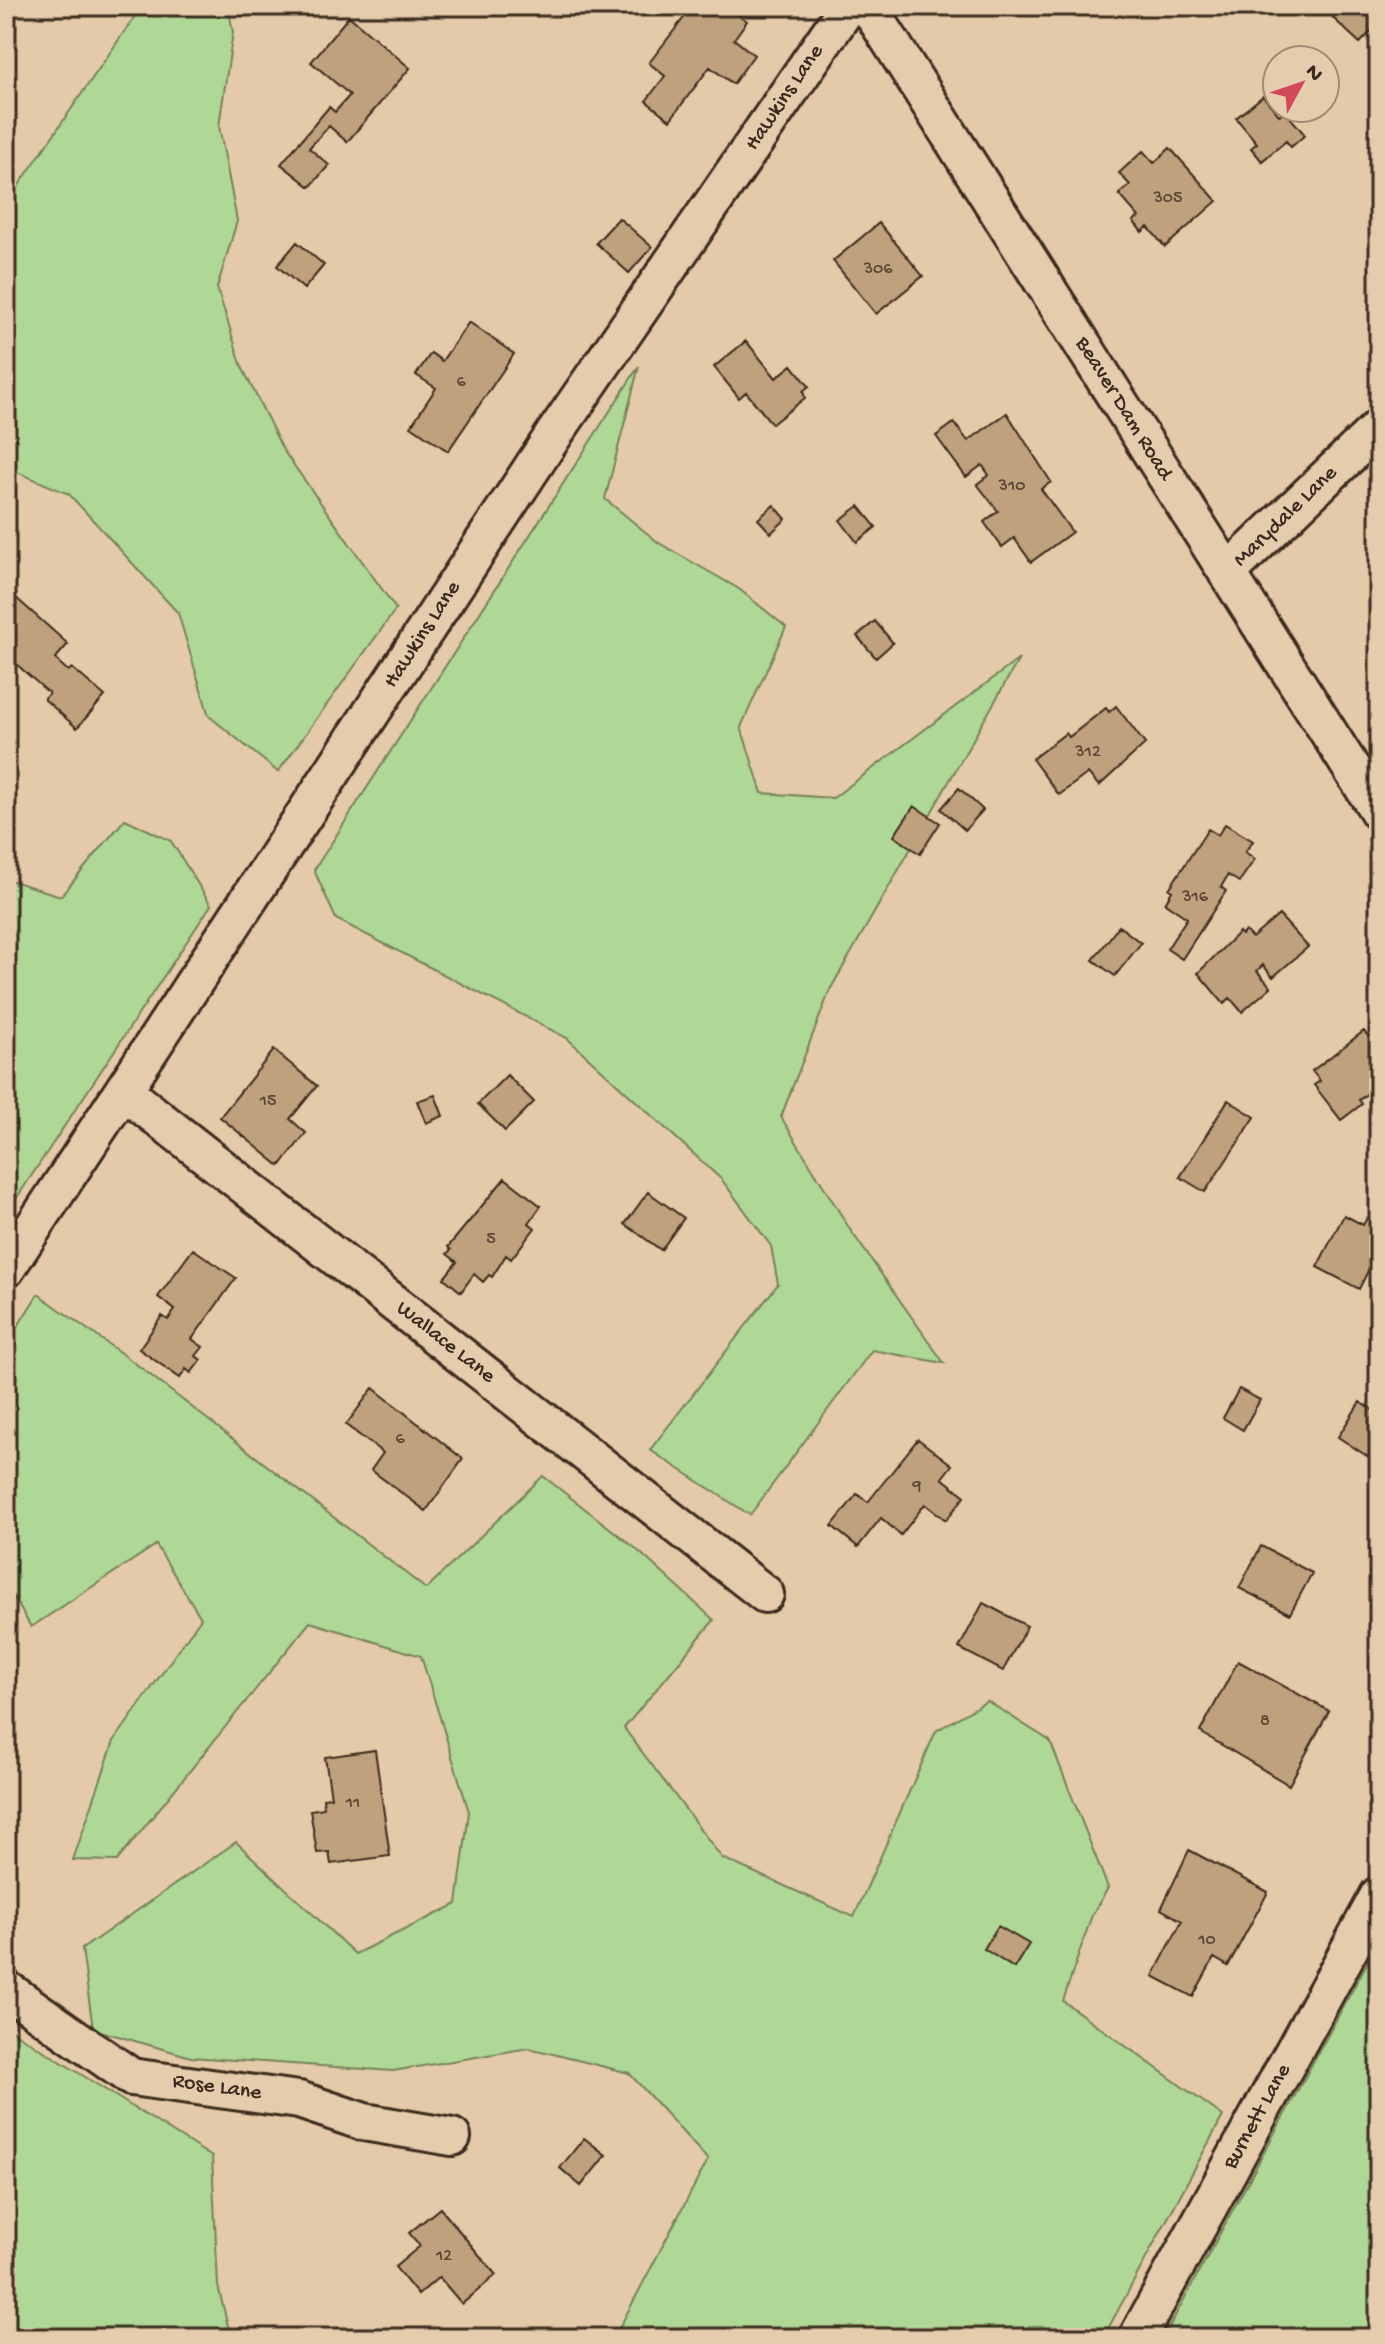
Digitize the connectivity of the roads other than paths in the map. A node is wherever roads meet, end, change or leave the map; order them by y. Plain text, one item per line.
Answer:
1 (848, 6) edge
2 (868, 6) edge
3 (1379, 427) edge
4 (1227, 573) junction
5 (1379, 812) edge
6 (125, 1092) junction
7 (6, 1269) edge
8 (765, 1594) dead end
9 (1379, 1895) edge
10 (6, 1989) edge
11 (452, 2137) dead end
12 (1137, 2338) edge

1 - 6 street, Hawkins Lane
2 - 4 street, Beaver Dam Road
3 - 4 street, Marydale Lane
4 - 5 street, Beaver Dam Road
6 - 7 street, Hawkins Lane
6 - 8 street, Wallace Lane
9 - 12 street, Burnett Lane
10 - 11 street, Rose Lane

